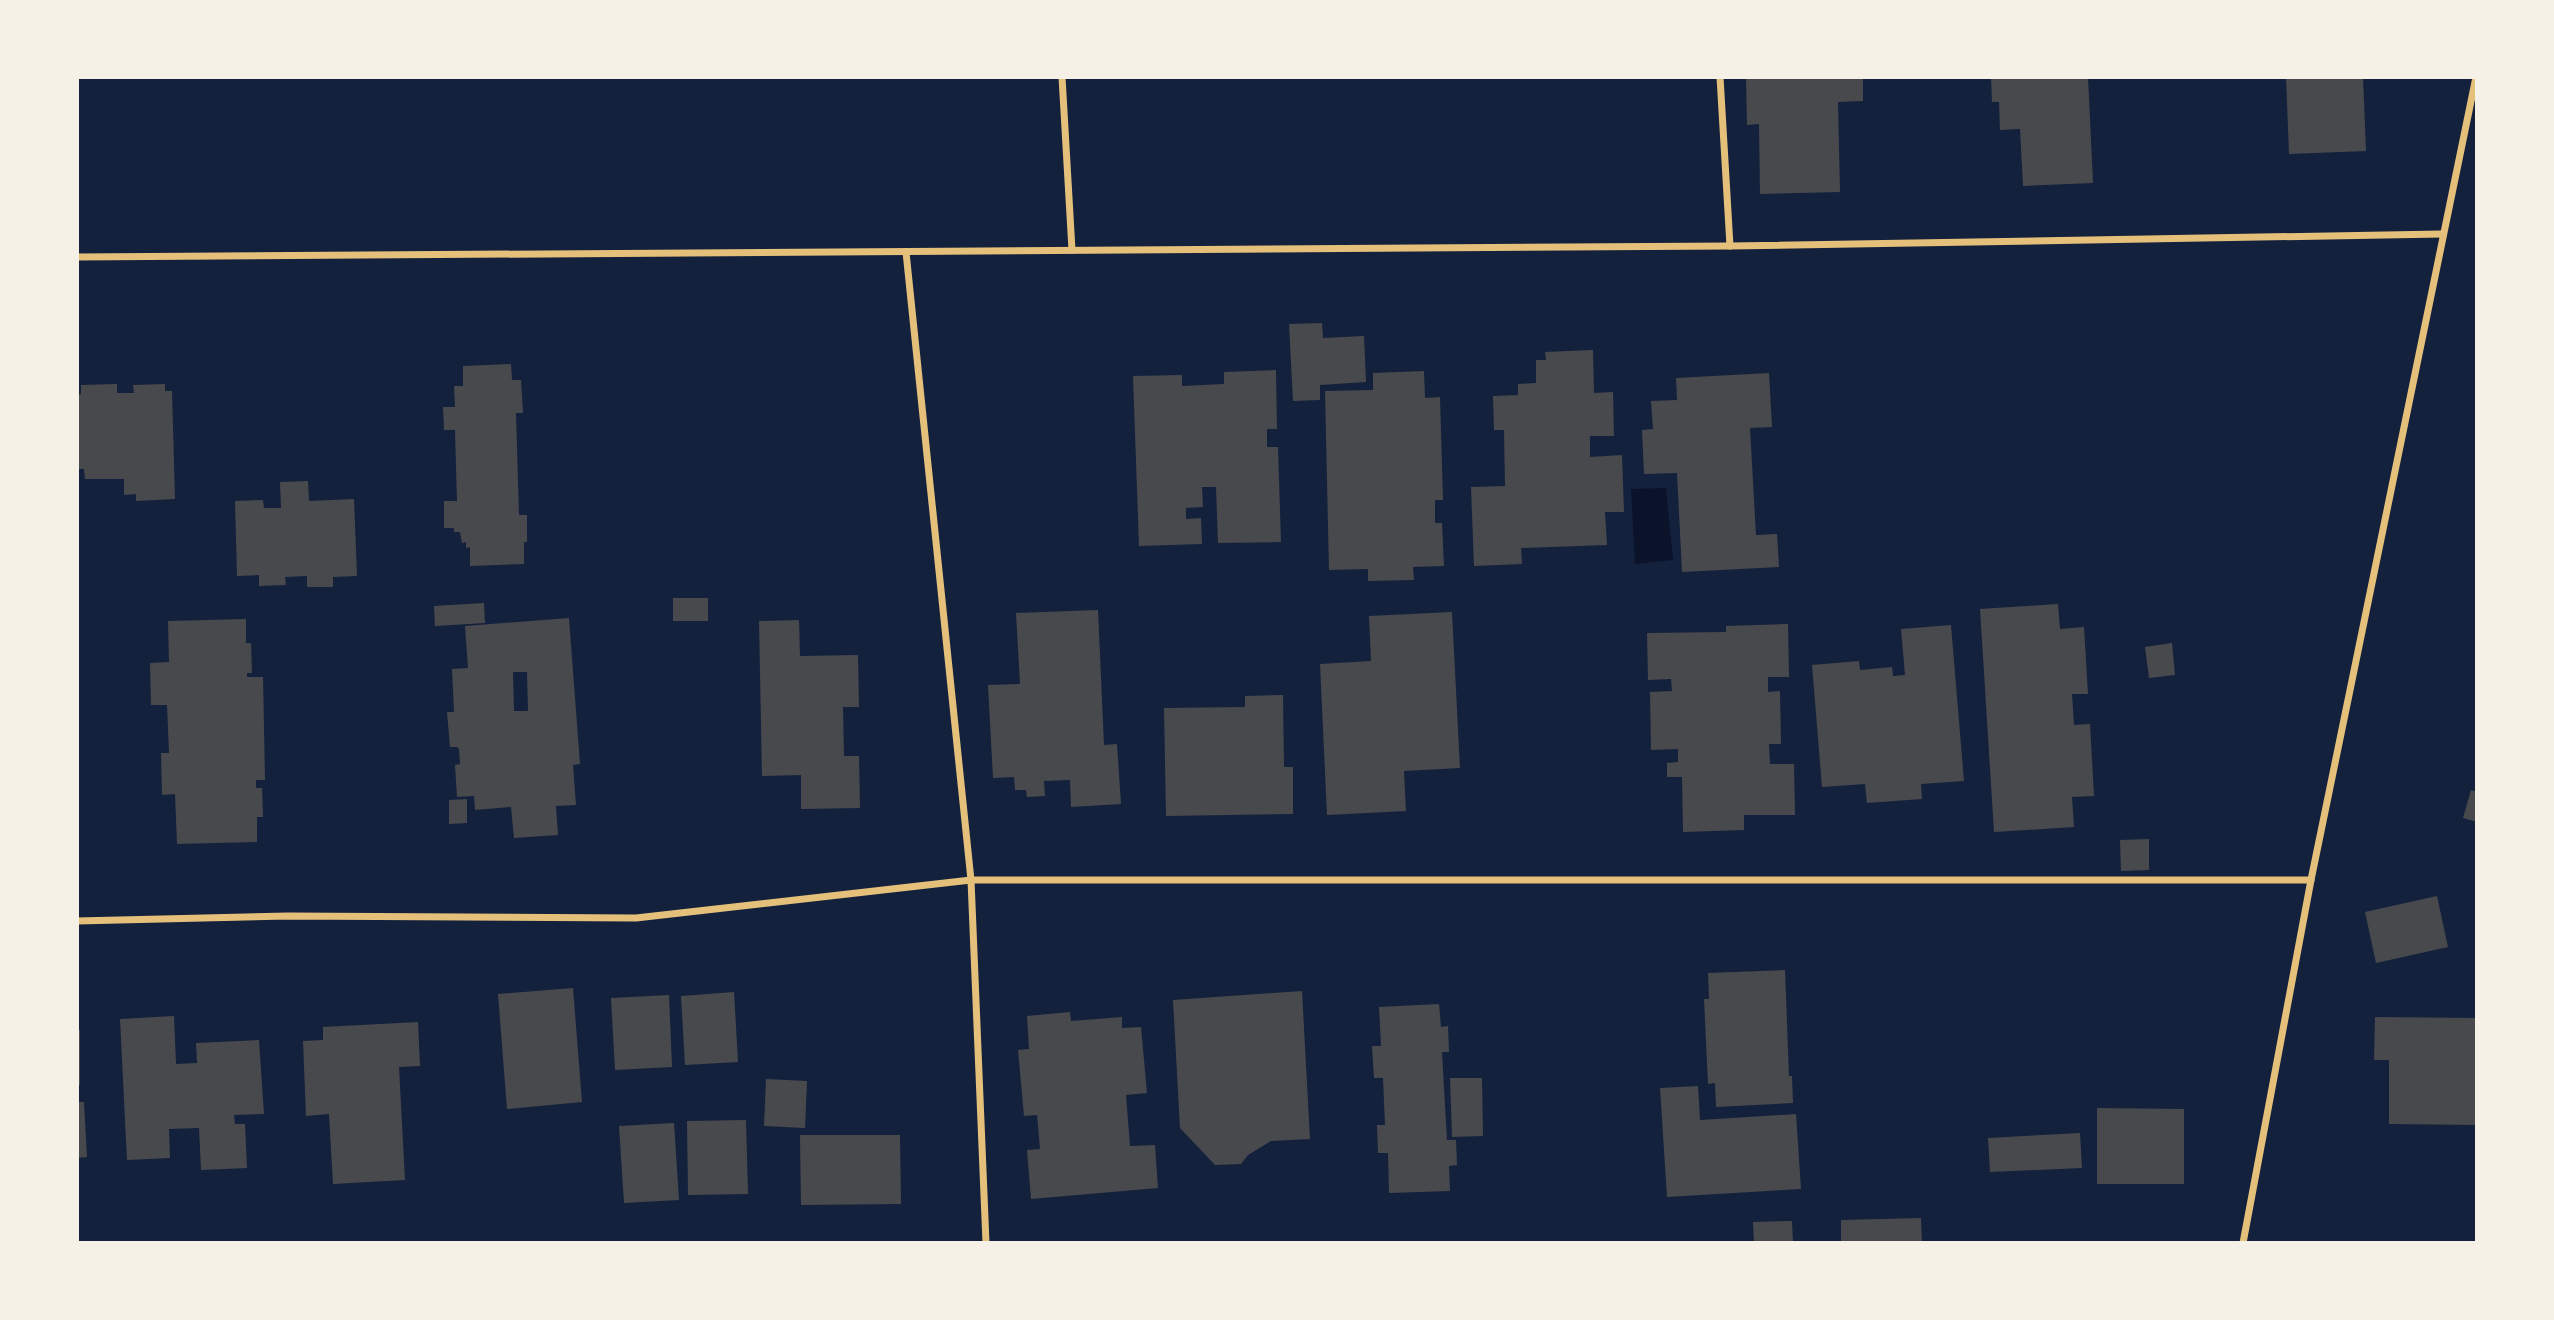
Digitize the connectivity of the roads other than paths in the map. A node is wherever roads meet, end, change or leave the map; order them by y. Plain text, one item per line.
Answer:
1 (1062, 77) edge
2 (1720, 77) edge
3 (2476, 77) edge
4 (2442, 234) junction
5 (1730, 246) junction
6 (1072, 250) junction
7 (906, 253) junction
8 (77, 257) edge
9 (971, 880) junction
10 (2311, 880) junction
11 (77, 921) edge
12 (986, 1243) edge
13 (2243, 1243) edge

1 - 6 street
2 - 5 street
3 - 4 street
4 - 5 street
4 - 10 street
5 - 6 street
6 - 7 street
7 - 8 street
7 - 9 street
9 - 10 street
9 - 11 street
9 - 12 street
10 - 13 street

